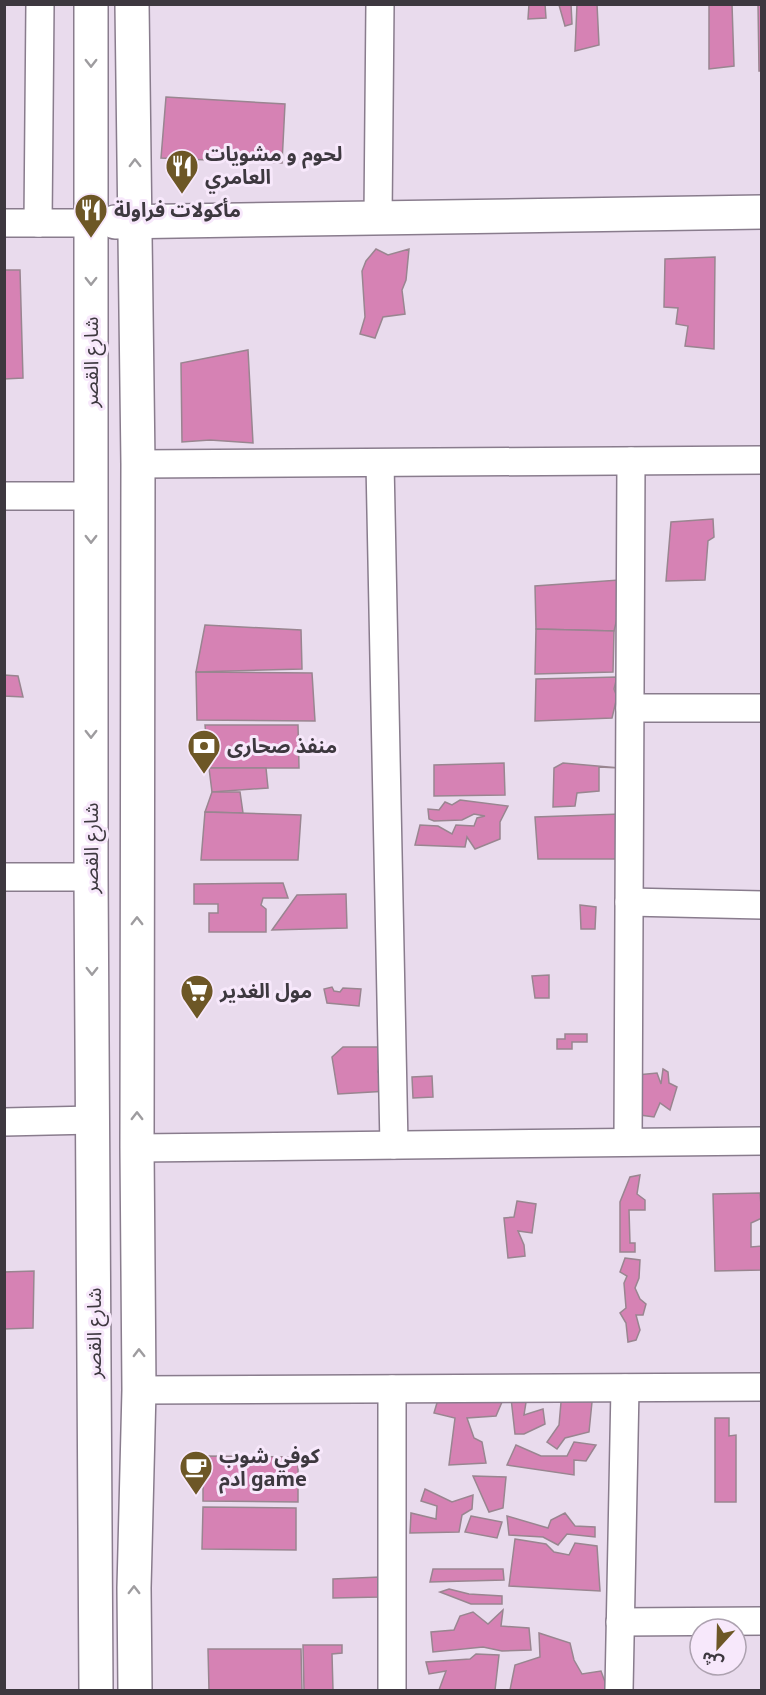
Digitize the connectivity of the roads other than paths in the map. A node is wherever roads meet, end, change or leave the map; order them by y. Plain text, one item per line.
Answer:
1 (40, 4) edge
2 (91, 4) edge
3 (132, 4) edge
4 (380, 4) edge
5 (762, 212) edge
6 (378, 217) junction
7 (136, 222) junction
8 (4, 223) edge
9 (38, 223) junction
10 (91, 223) junction
11 (762, 460) edge
12 (631, 461) junction
13 (380, 463) junction
14 (138, 464) junction
15 (4, 496) edge
16 (91, 496) junction
17 (630, 708) junction
18 (762, 708) edge
19 (4, 876) edge
20 (91, 877) junction
21 (629, 902) junction
22 (762, 905) edge
23 (93, 1120) junction
24 (4, 1122) edge
25 (762, 1141) edge
26 (628, 1142) junction
27 (394, 1145) junction
28 (137, 1148) junction
29 (762, 1387) edge
30 (625, 1388) junction
31 (392, 1389) junction
32 (139, 1390) junction
33 (136, 1519) junction
34 (95, 1521) junction
35 (762, 1621) edge
36 (620, 1622) junction
37 (134, 1643) junction
38 (96, 1648) junction
39 (96, 1690) edge
40 (135, 1690) edge
41 (392, 1690) edge
42 (619, 1690) edge

1 - 9 street
2 -> 10 street, شارع القصر
7 -> 3 street
4 - 6 street
5 - 6 street
6 - 7 street
7 - 10 street
7 - 14 street
8 - 9 street
9 - 10 street
10 -> 16 street, شارع القصر
11 - 12 street
12 - 13 street
12 - 17 street
13 - 14 street
13 - 27 street
28 -> 14 street
15 - 16 street
16 -> 20 street, شارع القصر
17 - 18 street
17 - 21 street
19 - 20 street
20 -> 23 street, شارع القصر
21 - 22 street
21 - 26 street
23 - 24 street
23 - 34 street, شارع القصر
25 - 26 street
26 - 27 street
27 - 28 street
32 -> 28 street
29 - 30 street
30 - 31 street
30 - 36 street
31 - 32 street
31 - 41 street
32 - 33 street
33 - 34 street
37 -> 33 street
34 - 38 street, شارع القصر
35 - 36 street
36 - 42 street
37 - 38 street
37 - 40 street
38 - 39 street, شارع القصر

